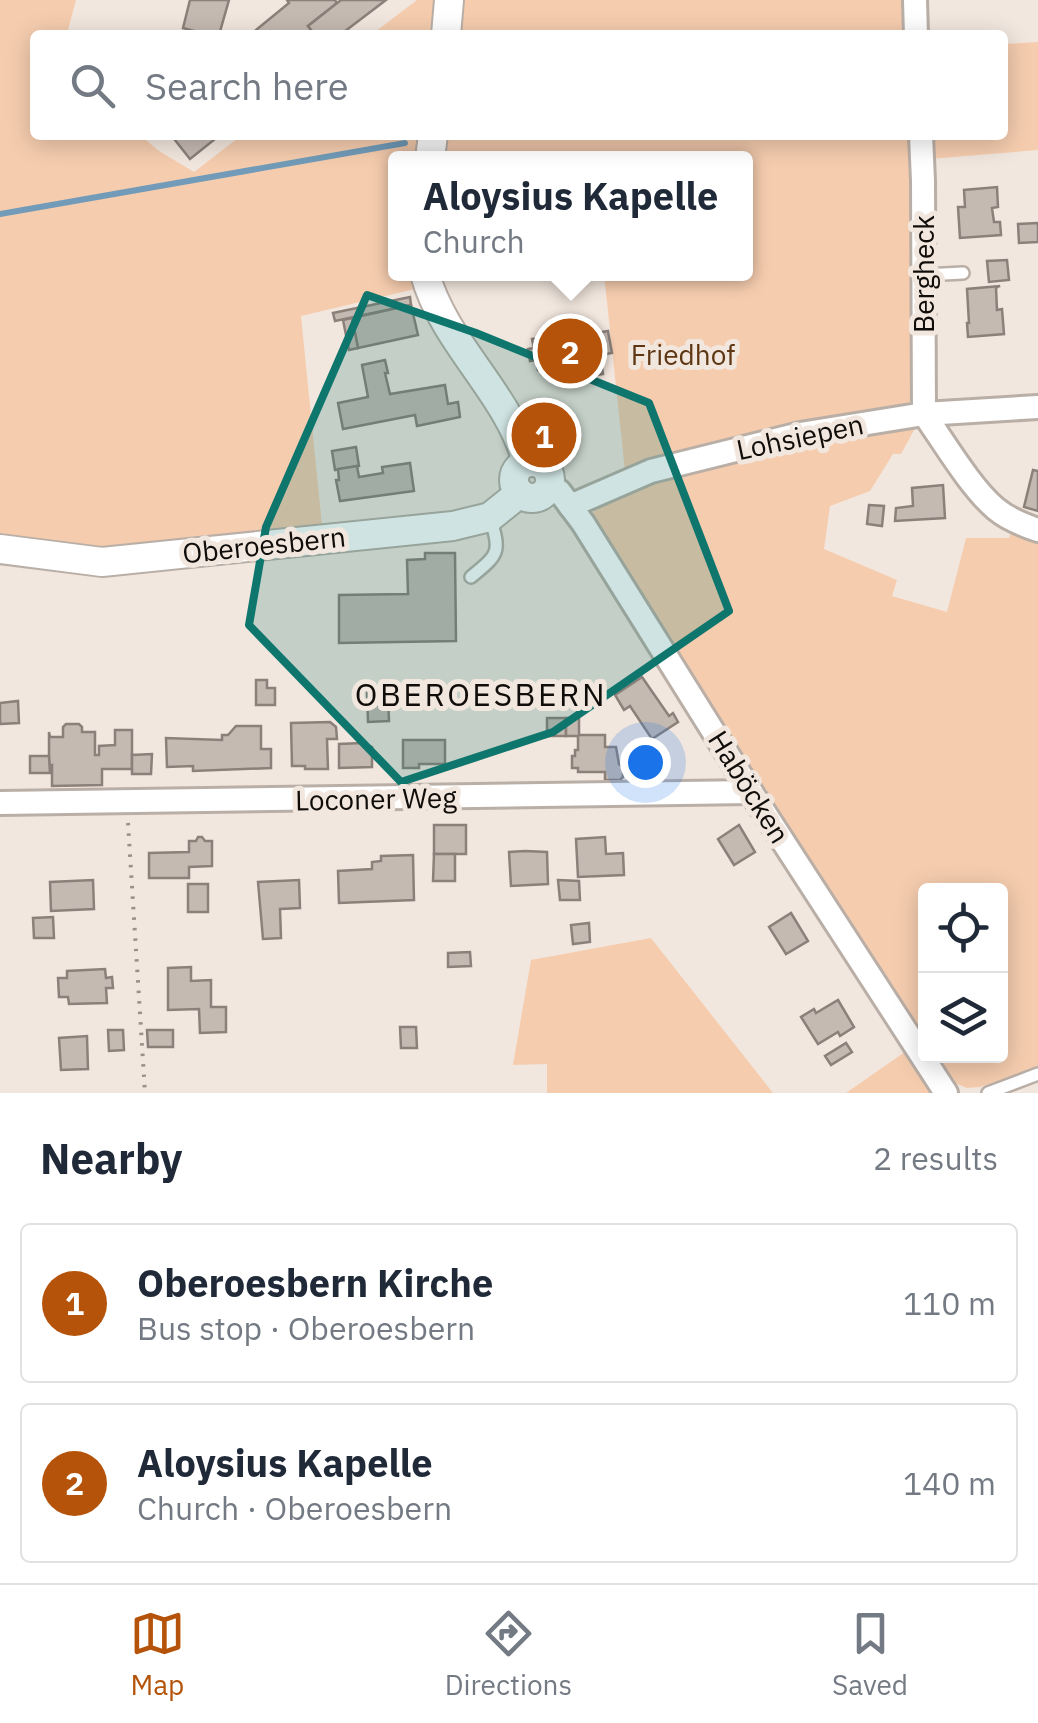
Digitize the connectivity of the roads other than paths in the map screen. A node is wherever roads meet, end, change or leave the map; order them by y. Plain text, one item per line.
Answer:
1 (449, 0) edge
2 (915, 0) edge
3 (446, 30) edge
4 (916, 30) edge
5 (921, 140) edge
6 (963, 272) dead end
7 (924, 275) junction
8 (427, 281) edge
9 (1038, 407) edge
10 (924, 414) junction
11 (527, 462) junction
12 (548, 486) junction
13 (520, 493) junction
14 (570, 506) junction
15 (490, 517) junction
16 (1038, 530) edge
17 (0, 549) edge
18 (471, 578) dead end
19 (751, 792) junction
20 (0, 803) edge
21 (1038, 1074) edge
22 (946, 1093) edge
23 (988, 1093) edge

1 - 3 street
2 - 4 street
5 - 7 street, Bergheck
6 - 7 lane
7 - 10 street, Bergheck
8 - 11 street
9 - 10 street, Lohsiepen
10 - 14 street, Lohsiepen
10 - 16 street
11 - 12 street
11 - 13 street
12 - 13 street
12 - 14 street, Haböcken
13 - 15 street, Oberoesbern
14 - 19 street, Haböcken
15 - 17 street, Oberoesbern
15 - 18 lane
19 - 20 street, Loconer Weg
19 - 22 street, Haböcken
21 - 23 lane

